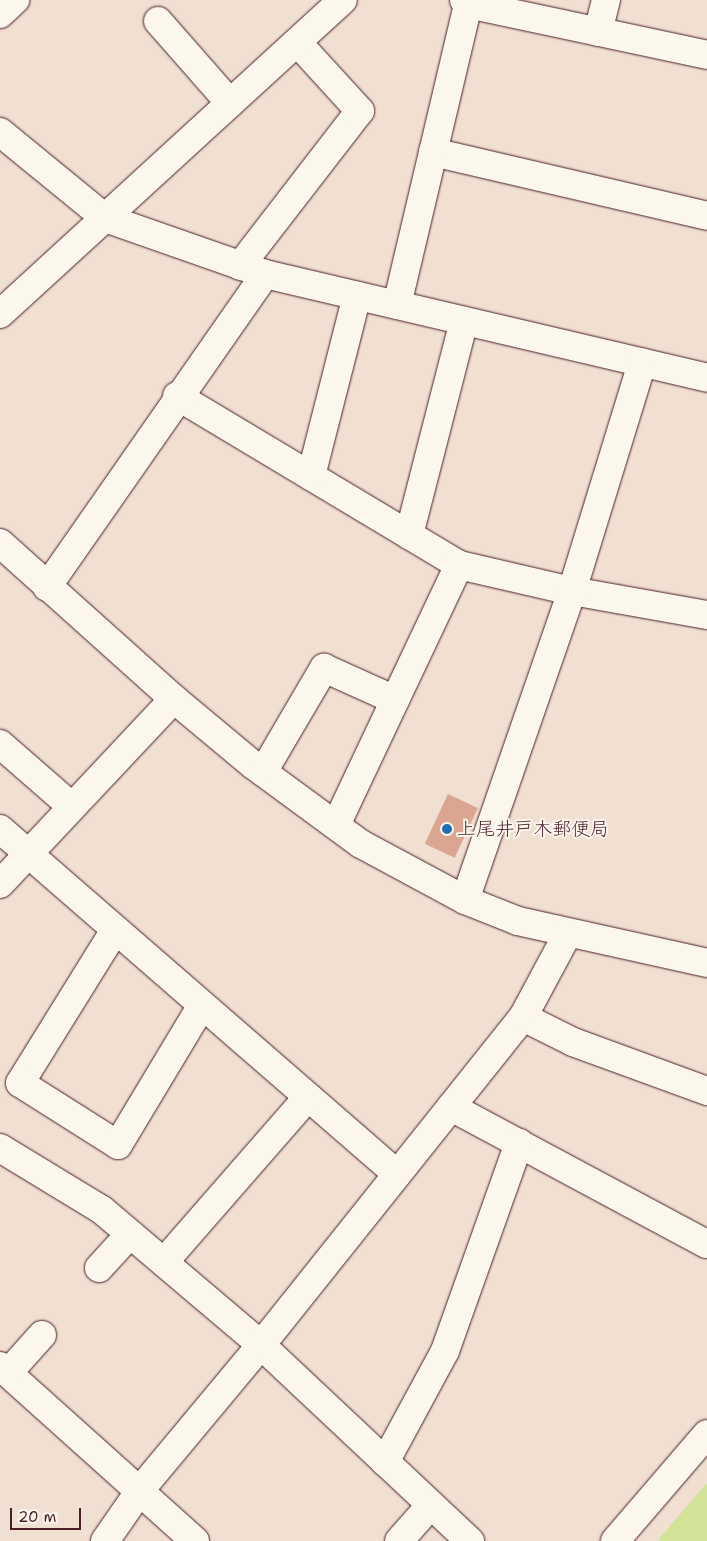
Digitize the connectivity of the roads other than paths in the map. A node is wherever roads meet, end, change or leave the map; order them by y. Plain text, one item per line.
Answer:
1 (15, 0) edge
2 (342, 0) edge
3 (606, 0) edge
4 (466, 2) edge
5 (0, 14) edge
6 (158, 21) dead end
7 (598, 32) junction
8 (297, 42) junction
9 (707, 56) edge
10 (230, 103) junction
11 (0, 132) edge
12 (433, 152) junction
13 (707, 216) edge
14 (105, 218) junction
15 (252, 270) junction
16 (357, 296) junction
17 (397, 306) junction
18 (0, 314) edge
19 (464, 321) junction
20 (642, 363) junction
21 (707, 378) edge
22 (177, 396) junction
23 (312, 476) junction
24 (409, 535) junction
25 (0, 543) edge
26 (459, 565) junction
27 (46, 587) junction
28 (572, 591) junction
29 (707, 615) edge
30 (174, 699) junction
31 (395, 700) junction
32 (0, 744) edge
33 (263, 772) junction
34 (71, 806) junction
35 (336, 825) junction
36 (0, 829) edge
37 (26, 853) junction
38 (0, 884) edge
39 (465, 900) junction
40 (116, 930) junction
41 (568, 933) junction
42 (707, 963) edge
43 (202, 1006) junction
44 (524, 1017) junction
45 (707, 1091) edge
46 (308, 1097) junction
47 (450, 1107) junction
48 (519, 1143) junction
49 (0, 1148) edge
50 (397, 1174) junction
51 (130, 1234) junction
52 (707, 1244) edge
53 (164, 1262) junction
54 (99, 1268) dead end
55 (42, 1335) dead end
56 (261, 1345) junction
57 (4, 1370) edge
58 (707, 1434) edge
59 (384, 1462) junction
60 (141, 1489) junction
61 (430, 1506) junction
62 (104, 1541) edge
63 (195, 1541) edge
64 (399, 1541) edge
65 (470, 1541) edge
66 (615, 1541) edge

1 - 5 street
2 - 8 street
3 - 7 street
4 - 7 street
4 - 12 street
6 - 10 street
7 - 9 street
8 - 10 street
8 - 15 street
10 - 14 street
11 - 14 street
12 - 13 street
12 - 17 street
14 - 15 street
14 - 18 street
15 - 16 street
15 - 22 street
16 - 17 street
16 - 23 street
17 - 19 street
19 - 20 street
19 - 24 street
20 - 21 street
20 - 28 street
22 - 23 street
22 - 27 street
23 - 24 street
24 - 26 street
25 - 27 street
26 - 28 street
26 - 31 street
27 - 30 street
28 - 29 street
28 - 39 street
30 - 33 street
30 - 34 street
31 - 33 street
31 - 35 street
32 - 34 street
33 - 35 street
34 - 37 street
35 - 39 street
36 - 37 street
37 - 38 street
37 - 40 street
39 - 41 street
40 - 43 street
40 - 43 street
41 - 42 street
41 - 44 street
43 - 46 street
44 - 45 street
44 - 47 street
46 - 50 street
46 - 53 street
47 - 48 street
47 - 50 street
48 - 52 street
48 - 59 street
49 - 51 street
50 - 56 street
51 - 53 street
51 - 54 street
53 - 56 street
55 - 57 street
56 - 59 street
56 - 60 street
57 - 60 street
58 - 66 street
59 - 61 street
60 - 62 street
60 - 63 street
61 - 64 street
61 - 65 street

